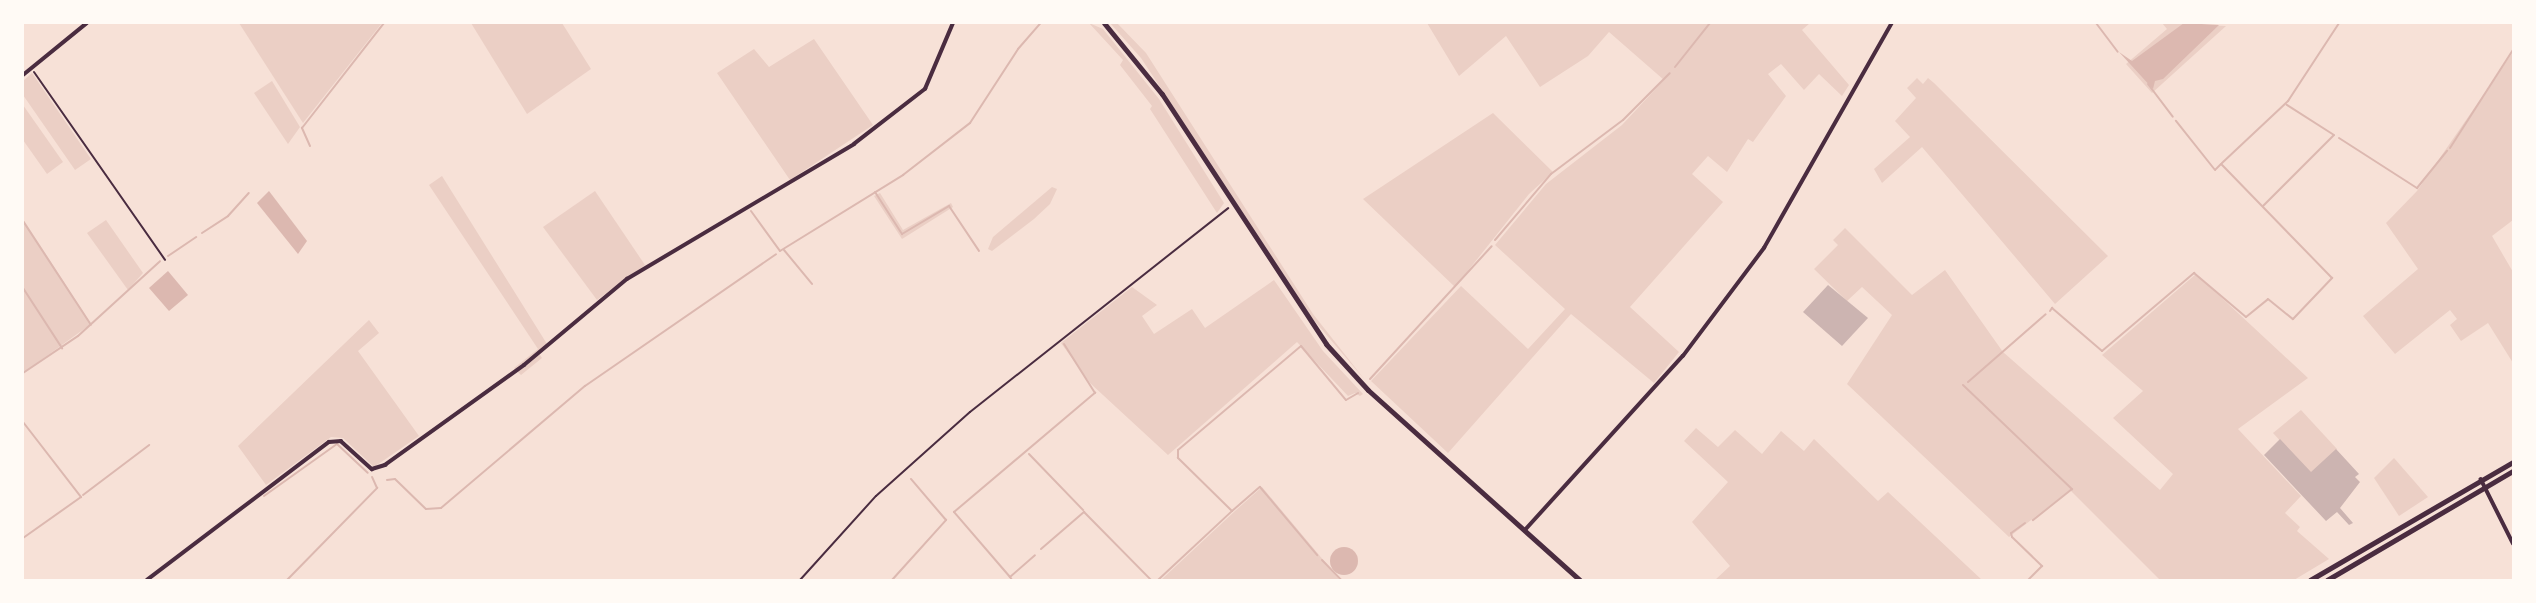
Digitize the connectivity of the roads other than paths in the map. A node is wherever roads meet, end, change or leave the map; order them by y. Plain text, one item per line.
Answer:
1 (87, 23) edge
2 (953, 23) edge
3 (1104, 23) edge
4 (1892, 23) edge
5 (23, 75) edge
6 (2513, 462) edge
7 (2513, 471) edge
8 (2480, 478) junction
9 (2483, 485) junction
10 (1525, 530) junction
11 (2513, 543) edge
12 (147, 580) edge
13 (1580, 580) edge
14 (2310, 580) edge
15 (2327, 580) edge

1 - 5 street
2 - 12 street
3 - 10 main road
4 - 10 street
6 - 8 main road
7 - 9 main road
8 - 9 street
8 - 14 main road
9 - 11 street
9 - 15 main road
10 - 13 main road

